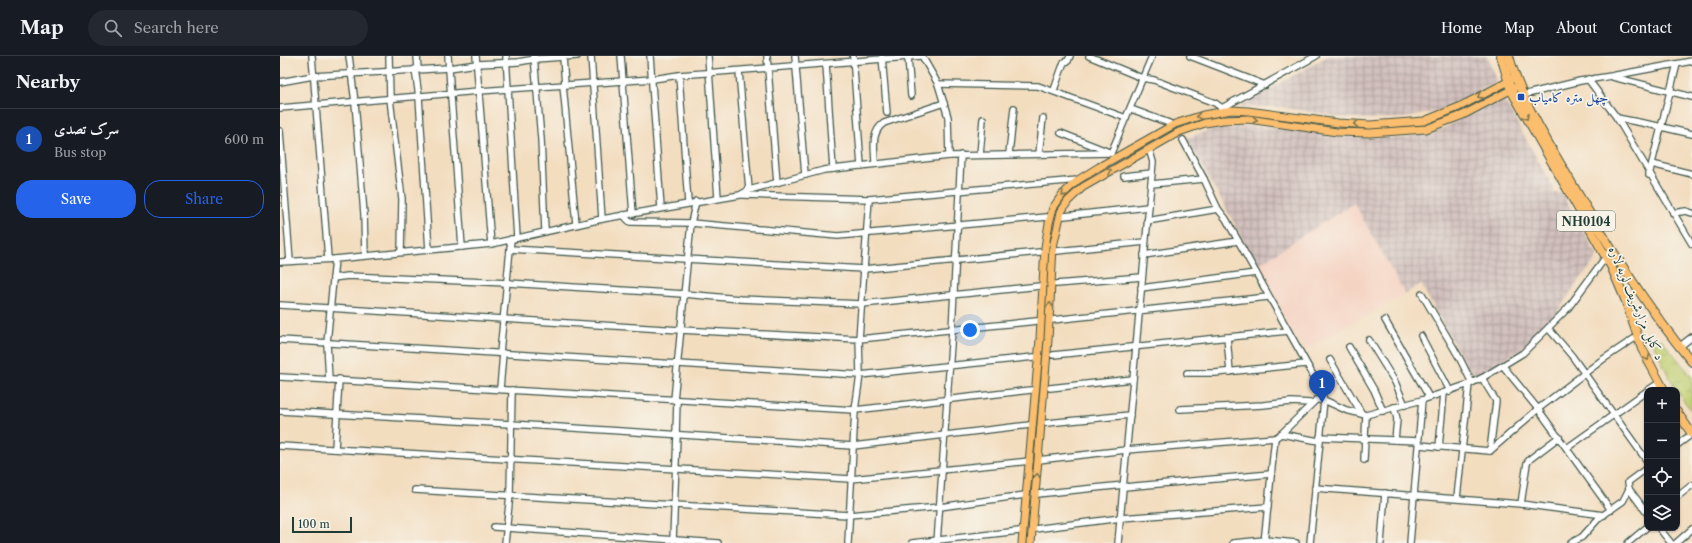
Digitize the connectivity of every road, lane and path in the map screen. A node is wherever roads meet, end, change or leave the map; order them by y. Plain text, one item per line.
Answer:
1 (312, 56) edge
2 (349, 56) edge
3 (389, 56) edge
4 (417, 56) edge
5 (448, 56) edge
6 (476, 56) edge
7 (506, 56) edge
8 (576, 56) edge
9 (591, 56) edge
10 (621, 56) edge
11 (650, 56) edge
12 (708, 56) edge
13 (767, 56) edge
14 (796, 56) edge
15 (921, 56) edge
16 (1070, 56) edge
17 (1089, 56) edge
18 (1152, 56) edge
19 (1190, 56) edge
20 (1316, 56) edge
21 (1500, 56) edge
22 (1509, 56) edge
23 (564, 57) edge
24 (908, 57) junction
25 (535, 58) edge
26 (882, 58) edge
27 (853, 59) edge
28 (1692, 61) edge
29 (507, 63) junction
30 (477, 64) junction
31 (826, 64) junction
32 (1676, 64) junction
33 (796, 66) junction
34 (448, 68) junction
35 (768, 68) junction
36 (417, 69) junction
37 (390, 71) junction
38 (739, 71) junction
39 (710, 73) junction
40 (350, 74) junction
41 (679, 75) junction
42 (313, 76) junction
43 (1611, 76) junction
44 (1142, 78) junction
45 (653, 79) junction
46 (1588, 79) junction
47 (622, 81) junction
48 (280, 82) edge
49 (594, 84) junction
50 (938, 84) junction
51 (1513, 84) junction
52 (564, 85) junction
53 (1265, 85) junction
54 (537, 87) junction
55 (509, 90) junction
56 (1054, 90) junction
57 (479, 91) junction
58 (1669, 91) junction
59 (450, 95) junction
60 (1523, 95) junction
61 (911, 96) dead end
62 (419, 97) junction
63 (1692, 97) edge
64 (390, 99) junction
65 (355, 102) junction
66 (944, 103) junction
67 (315, 105) junction
68 (280, 108) edge
69 (1014, 108) dead end
70 (1131, 109) junction
71 (1222, 110) junction
72 (887, 113) dead end
73 (1043, 118) dead end
74 (1126, 118) junction
75 (1616, 118) junction
76 (983, 119) dead end
77 (1170, 123) dead end
78 (1660, 127) junction
79 (280, 131) edge
80 (1061, 133) dead end
81 (1692, 134) edge
82 (1183, 140) dead end
83 (1149, 149) junction
84 (1009, 154) junction
85 (1038, 154) junction
86 (961, 155) junction
87 (980, 155) junction
88 (1114, 155) junction
89 (949, 156) junction
90 (875, 164) junction
91 (1652, 164) junction
92 (861, 166) junction
93 (833, 169) junction
94 (1152, 173) junction
95 (1692, 174) edge
96 (1649, 175) junction
97 (805, 176) junction
98 (1124, 176) dead end
99 (1204, 179) junction
100 (1078, 180) junction
101 (776, 183) junction
102 (1150, 184) junction
103 (749, 190) junction
104 (960, 191) junction
105 (740, 195) junction
106 (718, 198) junction
107 (869, 199) junction
108 (696, 201) junction
109 (688, 203) junction
110 (1148, 207) junction
111 (661, 208) junction
112 (1218, 209) junction
113 (1692, 212) edge
114 (1673, 213) junction
115 (633, 214) junction
116 (623, 215) junction
117 (1064, 216) dead end
118 (1047, 217) dead end
119 (602, 219) junction
120 (1147, 221) junction
121 (691, 223) junction
122 (576, 224) junction
123 (958, 226) junction
124 (545, 231) junction
125 (866, 233) junction
126 (514, 238) junction
127 (1238, 241) junction
128 (1145, 242) junction
129 (491, 244) junction
130 (1692, 244) edge
131 (462, 247) junction
132 (510, 249) junction
133 (429, 250) junction
134 (1057, 251) dead end
135 (1613, 251) junction
136 (401, 252) junction
137 (1040, 252) dead end
138 (365, 255) junction
139 (1144, 255) junction
140 (1605, 256) junction
141 (328, 258) junction
142 (335, 258) junction
143 (687, 258) junction
144 (290, 260) junction
145 (956, 260) junction
146 (280, 262) edge
147 (864, 269) junction
148 (1256, 273) junction
149 (1142, 277) junction
150 (333, 278) junction
151 (508, 284) junction
152 (1056, 284) dead end
153 (1040, 286) dead end
154 (1141, 288) junction
155 (684, 294) junction
156 (1422, 294) dead end
157 (954, 295) junction
158 (1268, 297) junction
159 (862, 304) junction
160 (280, 305) edge
161 (329, 308) junction
162 (1139, 310) junction
163 (504, 319) junction
164 (1052, 320) dead end
165 (1386, 320) dead end
166 (1037, 321) dead end
167 (1548, 328) junction
168 (680, 330) junction
169 (952, 330) junction
170 (1288, 331) junction
171 (1421, 336) dead end
172 (1638, 336) junction
173 (1226, 337) junction
174 (1692, 337) edge
175 (859, 339) junction
176 (1040, 339) junction
177 (280, 340) edge
178 (1048, 340) junction
179 (1369, 340) dead end
180 (327, 343) junction
181 (1136, 346) junction
182 (1679, 346) junction
183 (1349, 347) dead end
184 (501, 353) junction
185 (1053, 355) dead end
186 (1034, 357) dead end
187 (1330, 360) dead end
188 (1692, 362) edge
189 (677, 364) junction
190 (1306, 364) junction
191 (950, 365) junction
192 (1503, 366) junction
193 (1230, 372) junction
194 (1187, 373) dead end
195 (1586, 374) junction
196 (860, 375) junction
197 (280, 376) edge
198 (1482, 378) junction
199 (339, 379) junction
200 (329, 380) junction
201 (1133, 380) junction
202 (1471, 384) junction
203 (1661, 386) edge
204 (1050, 388) dead end
205 (500, 389) junction
206 (512, 390) junction
207 (1031, 390) dead end
208 (1447, 392) junction
209 (1644, 393) edge
210 (1429, 398) junction
211 (948, 399) junction
212 (676, 400) junction
213 (1324, 400) junction
214 (1422, 400) junction
215 (1311, 403) junction
216 (1405, 405) junction
217 (1394, 407) junction
218 (1180, 409) dead end
219 (1538, 409) junction
220 (855, 410) junction
221 (1383, 410) junction
222 (280, 411) edge
223 (337, 414) junction
224 (1364, 414) junction
225 (1613, 414) junction
226 (1130, 415) junction
227 (1680, 416) edge
228 (511, 424) junction
229 (1046, 424) dead end
230 (1030, 425) dead end
231 (1281, 434) junction
232 (1692, 434) edge
233 (677, 435) junction
234 (945, 436) junction
235 (1559, 437) junction
236 (1275, 438) junction
237 (1365, 438) junction
238 (1320, 439) junction
239 (1395, 440) junction
240 (1419, 443) junction
241 (1680, 443) edge
242 (280, 446) edge
243 (853, 446) junction
244 (1439, 447) junction
245 (1567, 448) junction
246 (336, 449) junction
247 (1463, 449) junction
248 (1126, 450) junction
249 (1490, 451) junction
250 (1646, 459) edge
251 (510, 460) junction
252 (1038, 460) junction
253 (1364, 460) dead end
254 (1030, 461) junction
255 (676, 470) junction
256 (943, 470) junction
257 (1644, 470) edge
258 (1271, 474) junction
259 (851, 480) junction
260 (1692, 485) edge
261 (1124, 486) junction
262 (1315, 488) junction
263 (1629, 489) junction
264 (415, 490) dead end
265 (1386, 493) junction
266 (510, 494) junction
267 (1037, 494) dead end
268 (1025, 495) dead end
269 (1415, 495) junction
270 (1680, 495) edge
271 (1457, 498) junction
272 (1521, 504) junction
273 (674, 505) junction
274 (940, 507) junction
275 (1268, 507) junction
276 (1644, 509) edge
277 (1611, 510) junction
278 (850, 515) junction
279 (1604, 516) junction
280 (1121, 518) junction
281 (494, 527) dead end
282 (507, 528) junction
283 (1034, 529) dead end
284 (1692, 529) edge
285 (1644, 530) edge
286 (1019, 531) dead end
287 (1661, 531) edge
288 (673, 540) junction
289 (1264, 541) edge
290 (937, 542) edge
291 (505, 543) edge
292 (718, 543) edge
293 (848, 543) edge
294 (912, 543) edge
295 (1022, 543) edge
296 (1031, 543) edge
297 (1118, 543) edge
298 (1233, 543) edge
299 (1296, 543) edge
300 (1310, 543) edge
301 (1380, 543) edge
302 (1410, 543) edge
303 (1571, 543) edge
304 (1628, 543) edge
305 (1671, 543) edge
306 (1676, 543) edge

1 - 42 street
2 - 40 street
3 - 37 street
4 - 36 street
5 - 34 street
6 - 30 street
7 - 29 street
8 - 23 street
9 - 49 street
10 - 47 street
11 - 45 street
12 - 39 street
13 - 35 street
14 - 33 street
15 - 24 street
15 - 50 street
16 - 56 street
17 - 44 street
18 - 44 street
19 - 53 street
20 - 53 street
21 - 51 highway, د کابل مزارشریف لویه لاره / NH0104
22 - 51 highway, د کابل مزارشریف لویه لاره / NH0104
23 - 25 street
23 - 52 street
24 - 26 street
24 - 61 street
25 - 29 street
25 - 54 street
26 - 27 street
26 - 72 street
27 - 31 street
27 - 92 street
28 - 32 street
29 - 30 street
29 - 55 street
30 - 34 street
30 - 57 street
31 - 33 street
31 - 93 street
32 - 43 street
32 - 58 street
33 - 35 street
33 - 97 street
34 - 36 street
34 - 59 street
35 - 38 street
35 - 101 street
36 - 37 street
36 - 62 street
37 - 40 street
37 - 64 street
38 - 39 street
38 - 103 street
39 - 41 street
39 - 106 street
40 - 42 street
40 - 65 street
41 - 45 street
41 - 109 street
42 - 48 street
42 - 67 street
43 - 46 street
43 - 58 street
44 - 70 street
44 - 71 street
45 - 47 street
45 - 111 street
46 - 60 street
46 - 75 street
47 - 49 street
47 - 115 street
49 - 52 street
49 - 119 street
50 - 56 street
50 - 66 street
51 - 60 highway, د کابل مزارشریف لویه لاره / NH0104
51 -> 71 main road
83 -> 51 main road
51 -> 140 highway, د کابل مزارشریف لویه لاره / NH0104
52 - 54 street
52 - 122 street
53 - 71 street
54 - 55 street
54 - 124 street
55 - 57 street
55 - 126 street
56 - 74 street
57 - 59 street
57 - 129 street
58 - 63 street
58 - 78 street
59 - 62 street
59 - 131 street
60 - 135 highway, د کابل مزارشریف لویه لاره / NH0104
62 - 64 street
62 - 133 street
64 - 65 street
64 - 136 street
65 - 67 street
65 - 138 street
66 - 89 street
66 - 90 street
67 - 68 street
67 - 141 street
69 - 84 street
70 - 74 street
70 - 77 street
71 -> 88 main road
73 - 85 street
74 - 88 street
75 - 78 street
75 - 96 street
76 - 87 street
78 - 81 street
78 - 91 street
79 - 144 street
80 - 88 street
82 - 99 street
83 - 94 street
178 -> 83 main road
84 - 85 street
84 - 87 street
85 - 88 street
86 - 87 street
86 - 89 street
86 - 104 street
88 - 100 main road
89 - 90 street
90 - 92 street
91 - 95 street
91 - 96 street
92 - 93 street
93 - 97 street
94 - 98 street
94 - 102 street
96 - 114 street
97 - 101 street
99 - 102 street
99 - 112 street
100 - 104 street
100 -> 176 main road
101 - 103 street
102 - 110 street
103 - 105 street
104 - 107 street
104 - 123 street
105 - 106 street
105 - 107 street
106 - 108 street
107 - 125 street
108 - 109 street
108 - 121 street
109 - 111 street
110 - 117 street
110 - 120 street
111 - 115 street
112 - 120 street
112 - 127 street
113 - 114 street
114 - 130 street
115 - 116 street
116 - 119 street
116 - 121 street
118 - 123 street
119 - 122 street
120 - 128 street
121 - 125 street
121 - 143 street
122 - 124 street
123 - 125 street
123 - 145 street
124 - 126 street
125 - 147 street
126 - 129 street
126 - 132 street
127 - 139 street
127 - 148 street
128 - 134 street
128 - 139 street
129 - 131 street
131 - 133 street
132 - 143 street
132 - 151 street
133 - 136 street
135 - 140 street
135 - 182 highway, د کابل مزارشریف لویه لاره / NH0104
136 - 138 street
137 - 145 street
138 - 142 street
139 - 149 street
140 - 167 street
140 - 172 highway, د کابل مزارشریف لویه لاره / NH0104
141 - 142 street
141 - 144 street
142 - 150 street
143 - 147 street
143 - 155 street
144 - 146 street
145 - 147 street
145 - 157 street
147 - 159 street
148 - 154 street
148 - 158 street
149 - 152 street
149 - 154 street
150 - 151 street
150 - 161 street
151 - 155 street
151 - 163 street
153 - 157 street
154 - 162 street
155 - 159 street
155 - 168 street
156 - 202 street
157 - 159 street
157 - 169 street
158 - 162 street
158 - 170 street
159 - 175 street
160 - 161 street
161 - 163 street
161 - 180 street
162 - 164 street
162 - 181 street
163 - 168 street
163 - 184 street
165 - 210 street
166 - 169 street
167 - 192 street
167 - 195 street
168 - 175 street
168 - 189 street
169 - 175 street
169 - 191 street
170 - 173 street
170 - 190 street
171 - 208 street
172 - 195 street
172 -> 203 highway, د کابل مزارشریف لویه لاره / NH0104
173 - 181 street
173 - 193 street
174 - 182 street
175 - 196 street
176 - 178 main road
176 - 254 main road
177 - 180 street
178 - 252 main road
179 - 216 street
180 - 184 street
180 - 200 street
181 - 185 street
181 - 201 street
182 - 188 highway, د کابل مزارشریف لویه لاره / NH0104
183 - 221 street
184 - 189 street
184 - 205 street
186 - 191 street
187 - 224 street
189 - 196 street
189 - 212 street
190 - 193 street
190 - 213 street
191 - 196 street
191 - 211 street
192 - 198 street
192 - 219 street
193 - 194 street
195 - 219 street
195 - 225 street
196 - 220 street
197 - 200 street
198 - 202 street
198 - 249 street
199 - 200 street
199 - 205 street
199 - 223 street
201 - 204 street
201 - 226 street
202 - 208 street
202 - 247 street
205 - 206 street
206 - 212 street
206 - 228 street
207 - 211 street
208 - 210 street
208 - 244 street
209 - 225 street
210 - 214 street
211 - 220 street
211 - 234 street
212 - 220 street
212 - 233 street
213 - 215 street
213 - 224 street
213 - 238 street
214 - 216 street
214 - 240 street
215 - 218 street
215 - 231 street
216 - 217 street
217 - 221 street
217 - 239 street
219 - 235 street
219 - 249 street
220 - 243 street
221 - 224 street
222 - 223 street
223 - 228 street
223 - 246 street
224 - 237 street
225 - 245 street
225 - 250 street
226 - 229 street
226 - 248 street
227 - 232 highway
228 - 233 street
228 - 251 street
230 - 234 street
231 - 236 street
231 - 238 street
232 - 241 street
233 - 243 street
233 - 255 street
234 - 243 street
234 - 256 street
235 - 245 street
235 - 272 street
236 - 248 street
236 - 258 street
237 - 238 street
237 - 239 street
237 - 253 street
238 - 262 street
239 - 240 street
240 - 244 street
240 - 269 street
242 - 246 street
243 - 259 street
244 - 247 street
245 - 277 street
246 - 251 street
247 - 249 street
247 - 271 street
248 - 252 street
248 - 261 street
251 - 255 street
251 - 266 street
296 -> 252 main road
254 - 256 street
254 - 295 main road
255 - 259 street
255 - 273 street
256 - 259 street
256 - 274 street
257 - 263 street
258 - 261 street
258 - 275 street
259 - 278 street
260 - 270 street
261 - 267 street
261 - 280 street
262 - 265 street
262 - 300 street
263 - 276 street
263 - 277 street
264 - 266 street
265 - 269 street
265 - 301 street
266 - 273 street
266 - 282 street
268 - 274 street
269 - 271 street
269 - 302 street
271 - 272 street
272 - 279 street
273 - 278 street
273 - 288 street
274 - 278 street
274 - 290 street
275 - 280 street
275 - 289 street
277 - 279 street
278 - 293 street
279 - 303 street
280 - 283 street
280 - 297 street
281 - 282 street
282 - 288 street
282 - 291 street
284 - 306 street
285 - 304 street
286 - 290 street
287 - 305 street
288 - 292 street
289 - 298 street
289 - 299 street
290 - 294 street

